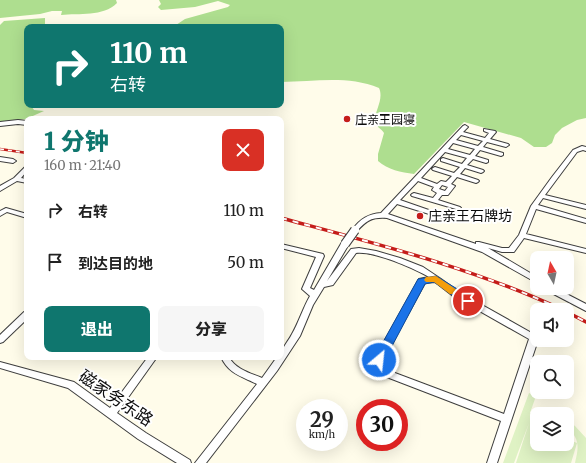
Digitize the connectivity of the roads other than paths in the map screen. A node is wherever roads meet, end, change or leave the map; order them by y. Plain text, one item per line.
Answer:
1 (24, 123) edge
2 (0, 124) edge
3 (465, 127) dead end
4 (486, 130) dead end
5 (460, 133) junction
6 (486, 140) junction
7 (452, 141) junction
8 (506, 145) dead end
9 (479, 148) junction
10 (586, 149) edge
11 (445, 150) junction
12 (501, 154) dead end
13 (471, 157) junction
14 (0, 159) edge
15 (13, 160) dead end
16 (443, 160) dead end
17 (486, 161) dead end
18 (464, 166) junction
19 (435, 169) dead end
20 (24, 171) edge
21 (481, 171) dead end
22 (456, 175) junction
23 (16, 179) junction
24 (418, 179) junction
25 (24, 180) edge
26 (476, 181) dead end
27 (0, 189) edge
28 (440, 189) junction
29 (414, 194) dead end
30 (541, 196) junction
31 (396, 201) junction
32 (434, 201) junction
33 (534, 206) junction
34 (586, 207) edge
35 (458, 208) dead end
36 (0, 214) edge
37 (24, 215) edge
38 (384, 215) junction
39 (444, 217) dead end
40 (586, 221) edge
41 (522, 235) junction
42 (471, 244) junction
43 (284, 247) edge
44 (586, 251) edge
45 (530, 276) edge
46 (436, 279) junction
47 (321, 285) junction
48 (315, 295) junction
49 (562, 295) edge
50 (586, 308) edge
51 (24, 317) edge
52 (0, 340) edge
53 (284, 353) edge
54 (151, 360) edge
55 (226, 360) edge
56 (279, 360) edge
57 (0, 365) edge
58 (263, 382) junction
59 (112, 414) junction
60 (507, 419) junction
61 (186, 463) edge
62 (200, 463) edge
63 (492, 463) edge

1 - 2 street
3 - 5 street
4 - 6 street
5 - 6 street
5 - 7 street
6 - 8 street
6 - 9 street
7 - 9 street
7 - 11 street
9 - 12 street
9 - 13 street
10 - 30 street
11 - 13 street
11 - 24 street
13 - 17 street
13 - 18 street
14 - 15 street
16 - 18 street
18 - 21 street
18 - 22 street
19 - 22 street
20 - 23 street
22 - 26 street
22 - 28 street
23 - 25 street
23 - 27 street
24 - 28 street
24 - 31 street
28 - 32 street
29 - 32 street
30 - 33 street
30 - 34 street
31 - 38 street
31 - 39 street
32 - 35 street
33 - 40 street
33 - 41 street
36 - 37 street
38 - 42 street
38 - 47 street, bridge
41 - 42 street
41 - 44 street
42 - 45 street
43 - 48 street
46 - 47 street
46 - 60 street
46 - 60 street
47 - 48 street
48 - 53 street
49 - 50 street
51 - 52 street
54 - 59 street
55 - 58 street
56 - 58 street
57 - 59 street, 磁家务东路
58 - 62 street
59 - 61 street, 磁家务东路
60 - 63 street

